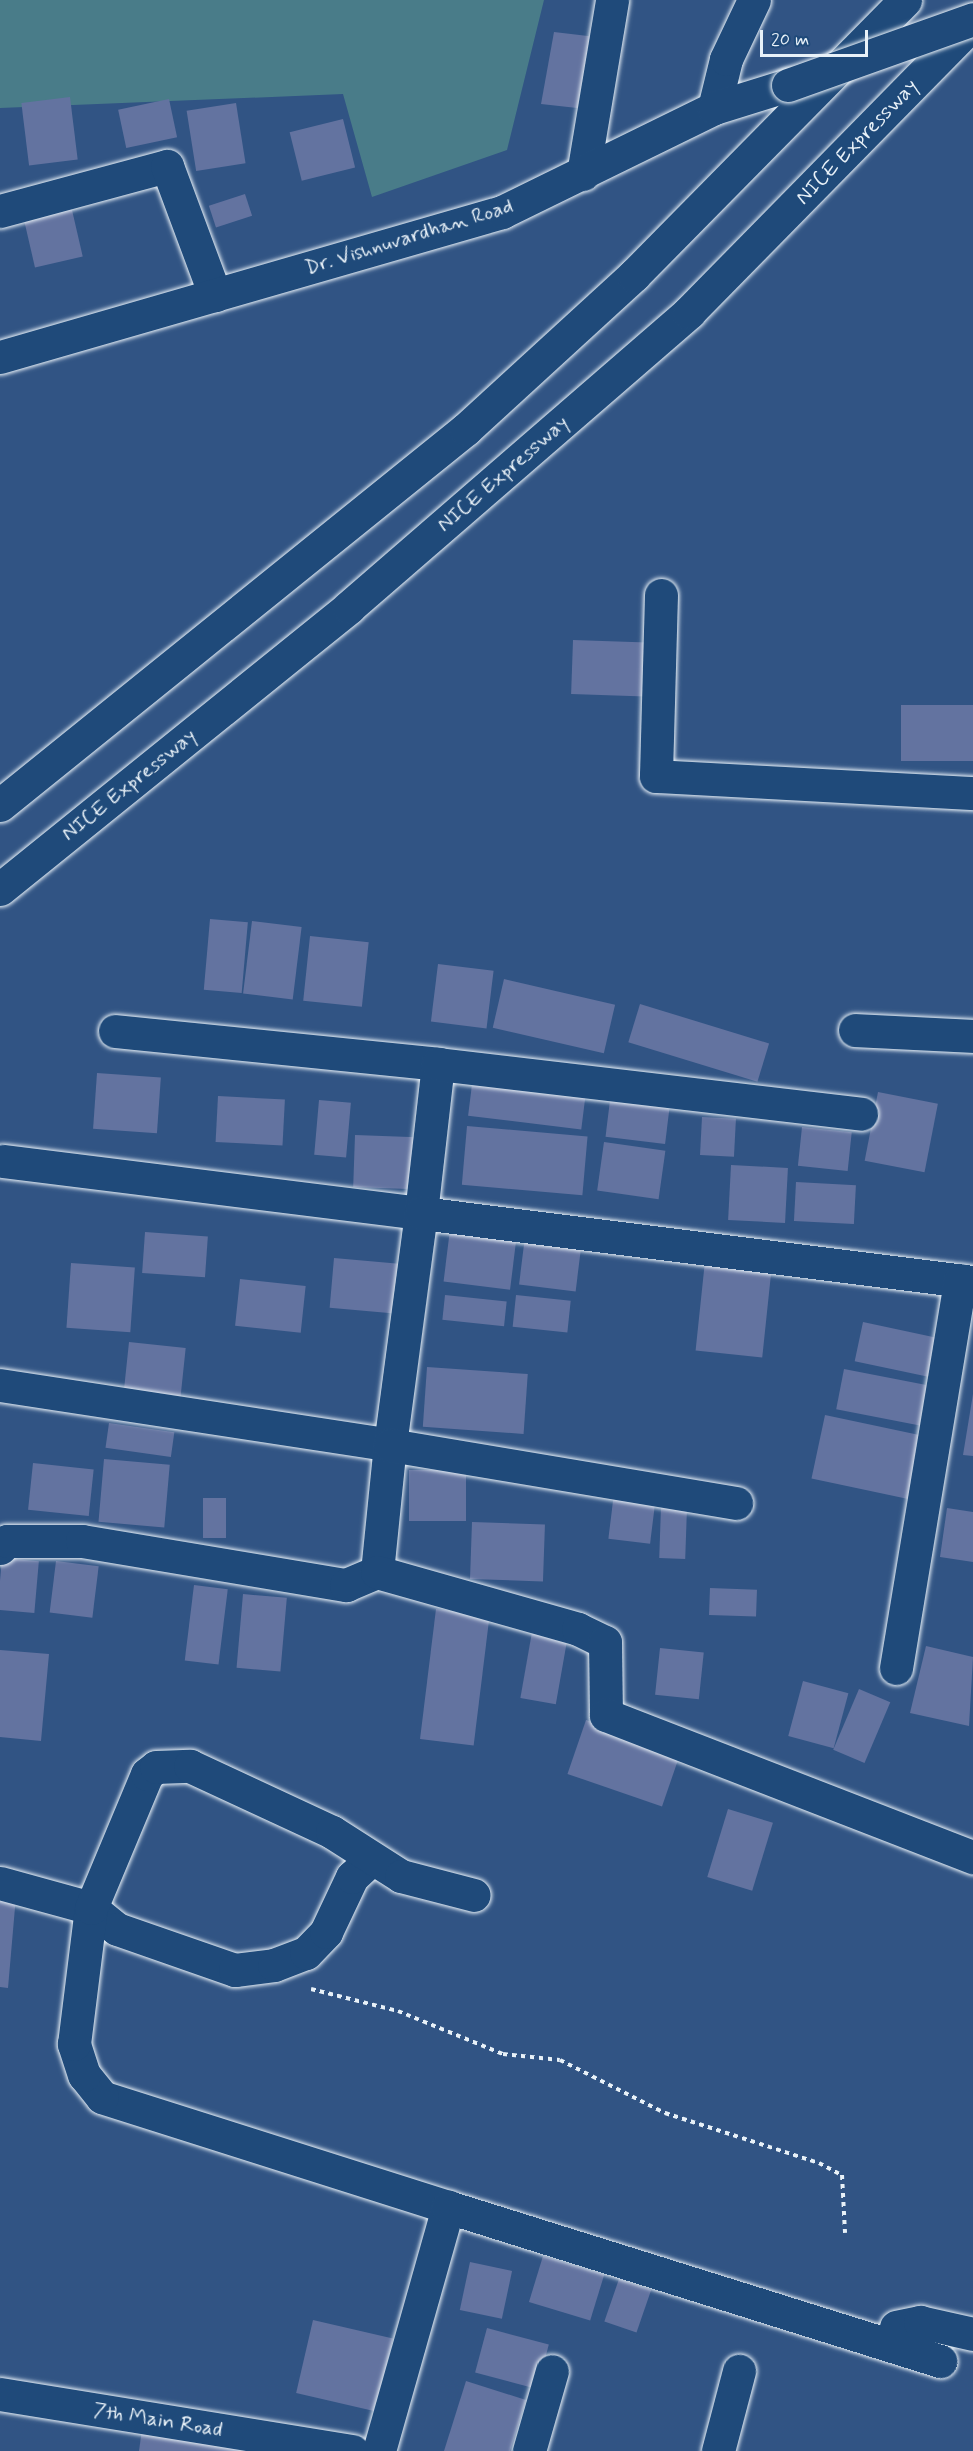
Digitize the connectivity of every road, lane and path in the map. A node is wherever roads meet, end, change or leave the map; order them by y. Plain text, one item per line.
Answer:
1 (612, 0) edge
2 (754, 0) edge
3 (905, 0) edge
4 (973, 21) edge
5 (714, 108) junction
6 (583, 174) junction
7 (0, 211) edge
8 (214, 295) junction
9 (0, 357) edge
10 (661, 595) dead end
11 (973, 793) edge
12 (0, 805) edge
13 (0, 889) edge
14 (855, 1030) dead end
15 (115, 1031) dead end
16 (973, 1036) edge
17 (438, 1064) junction
18 (861, 1114) dead end
19 (3, 1161) dead end
20 (421, 1213) junction
21 (967, 1281) edge
22 (0, 1385) edge
23 (390, 1445) junction
24 (736, 1503) dead end
25 (0, 1548) edge
26 (378, 1572) junction
27 (896, 1668) dead end
28 (973, 1857) edge
29 (370, 1860) junction
30 (0, 1883) edge
31 (474, 1895) dead end
32 (91, 1908) junction
33 (299, 1986) dead end
34 (448, 2207) junction
35 (845, 2233) dead end
36 (896, 2327) dead end
37 (973, 2334) edge
38 (940, 2361) dead end
39 (552, 2371) dead end
40 (739, 2371) dead end
41 (0, 2394) edge
42 (352, 2451) edge
43 (379, 2451) edge
44 (529, 2451) edge
45 (718, 2451) edge

1 - 6 main road
2 - 5 main road
3 - 12 main road
4 - 5 main road, Dr. Vishnuvardhan Road, bridge
4 - 13 main road, NICE Expressway
5 - 6 main road, Dr. Vishnuvardhan Road
6 - 8 main road, Dr. Vishnuvardhan Road
7 - 8 main road
8 - 9 main road, Dr. Vishnuvardhan Road
10 - 11 main road
14 - 16 main road
15 - 17 main road
17 - 18 main road
17 - 20 main road
19 - 20 main road
20 - 21 main road
20 - 23 main road
21 - 27 main road
22 - 23 main road
23 - 24 main road
23 - 26 main road
25 - 26 main road
26 - 28 main road
29 - 31 main road
29 - 32 main road
29 - 32 main road
30 - 32 main road
32 - 34 main road
33 - 35 path
34 - 38 main road
34 - 43 main road
36 - 37 main road
39 - 44 main road
40 - 45 main road
41 - 42 main road, 7th Main Road

